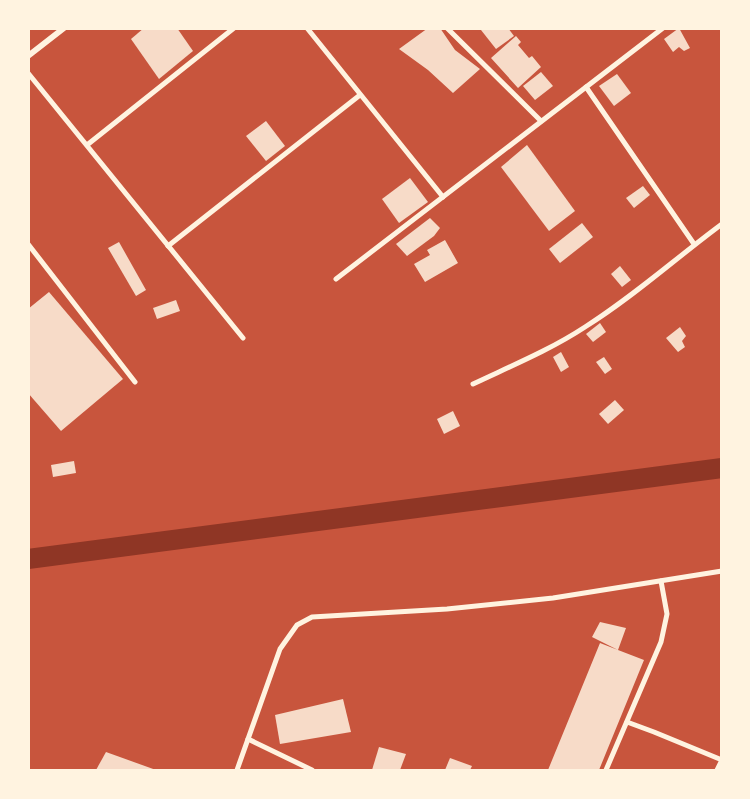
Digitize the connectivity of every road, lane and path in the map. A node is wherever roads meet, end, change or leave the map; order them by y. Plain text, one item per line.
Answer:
1 (64, 28) edge
2 (234, 28) edge
3 (307, 28) edge
4 (447, 28) edge
5 (663, 28) edge
6 (28, 56) edge
7 (28, 73) edge
8 (586, 87) junction
9 (360, 94) junction
10 (542, 122) junction
11 (87, 145) junction
12 (443, 197) junction
13 (722, 224) edge
14 (28, 244) edge
15 (694, 244) junction
16 (168, 246) junction
17 (336, 279) dead end
18 (243, 338) dead end
19 (135, 382) dead end
20 (473, 384) dead end
21 (722, 571) edge
22 (661, 581) junction
23 (627, 723) junction
24 (248, 739) junction
25 (237, 771) edge
26 (312, 771) edge
27 (606, 771) edge
28 (717, 771) edge

1 - 6 street
2 - 11 street
3 - 9 street
4 - 10 street
5 - 8 street
7 - 11 street
8 - 10 street
8 - 15 street
9 - 12 street
9 - 16 street
10 - 12 street
11 - 16 street
12 - 17 street
13 - 15 street
14 - 19 street
15 - 20 street
16 - 18 street
21 - 22 street
22 - 23 street
22 - 24 street
23 - 27 street
23 - 28 street
24 - 25 street
24 - 26 street

